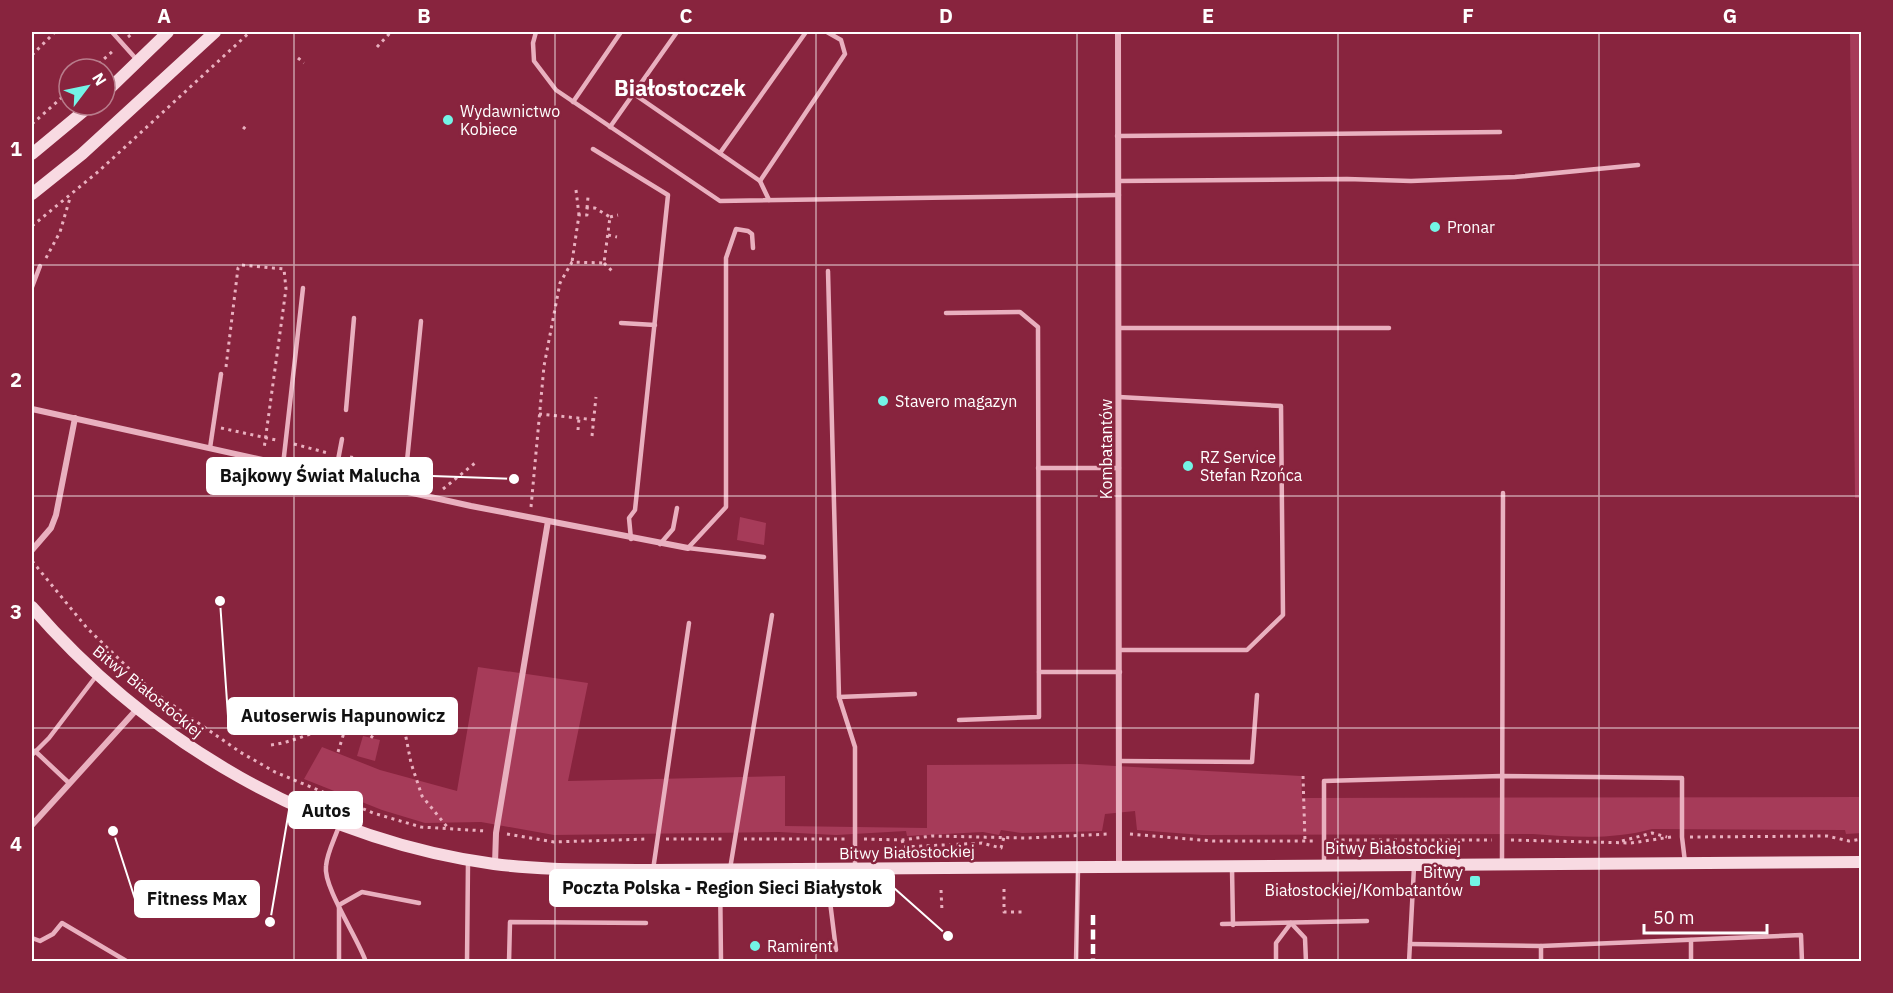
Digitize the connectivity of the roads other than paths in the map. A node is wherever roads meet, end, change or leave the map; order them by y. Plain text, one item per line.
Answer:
1 (112, 32) edge
2 (168, 32) edge
3 (215, 32) edge
4 (536, 32) edge
5 (621, 32) edge
6 (677, 32) edge
7 (806, 32) edge
8 (826, 32) edge
9 (1118, 32) edge
10 (138, 62) junction
11 (117, 82) edge
12 (634, 93) junction
13 (573, 102) junction
14 (77, 117) edge
15 (610, 127) junction
16 (1500, 132) dead end
17 (1117, 136) junction
18 (593, 148) dead end
19 (720, 153) junction
20 (32, 154) edge
21 (1638, 165) dead end
22 (760, 181) junction
23 (1118, 181) junction
24 (32, 194) edge
25 (1119, 195) junction
26 (769, 200) junction
27 (753, 248) dead end
28 (40, 266) road end
29 (828, 272) dead end
30 (32, 287) edge
31 (303, 288) dead end
32 (946, 313) dead end
33 (354, 318) dead end
34 (422, 321) dead end
35 (621, 323) dead end
36 (655, 325) junction
37 (1119, 328) junction
38 (1389, 328) dead end
39 (221, 374) road end
40 (1119, 397) junction
41 (32, 409) edge
42 (346, 410) dead end
43 (78, 418) junction
44 (342, 439) dead end
45 (210, 448) junction
46 (283, 465) junction
47 (1038, 468) junction
48 (1119, 468) junction
49 (335, 476) junction
50 (404, 491) junction
51 (1503, 493) dead end
52 (677, 508) dead end
53 (548, 521) junction
54 (630, 539) junction
55 (660, 544) junction
56 (688, 548) junction
57 (32, 550) edge
58 (764, 557) dead end
59 (32, 607) edge
60 (772, 615) dead end
61 (689, 623) dead end
62 (1120, 650) junction
63 (1039, 672) junction
64 (1120, 672) junction
65 (97, 675) junction
66 (915, 694) dead end
67 (1257, 695) dead end
68 (839, 697) junction
69 (138, 708) junction
70 (959, 720) dead end
71 (33, 753) edge
72 (1120, 761) junction
73 (1502, 776) junction
74 (69, 783) junction
75 (32, 825) edge
76 (339, 826) junction
77 (468, 859) junction
78 (1862, 862) edge
79 (495, 864) junction
80 (1414, 864) junction
81 (1502, 864) junction
82 (1232, 865) junction
83 (1324, 865) junction
84 (1685, 865) junction
85 (1119, 866) junction
86 (1078, 867) junction
87 (725, 869) junction
88 (826, 869) junction
89 (855, 869) junction
90 (653, 870) junction
91 (419, 903) dead end
92 (339, 904) junction
93 (1367, 921) dead end
94 (646, 923) dead end
95 (1291, 923) junction
96 (1222, 924) dead end
97 (1233, 925) junction
98 (32, 938) edge
99 (1691, 940) junction
100 (1410, 944) junction
101 (1541, 946) junction
102 (836, 950) dead end
103 (128, 962) edge
104 (339, 962) edge
105 (366, 962) edge
106 (467, 962) edge
107 (509, 962) edge
108 (721, 962) edge
109 (1076, 962) edge
110 (1276, 962) edge
111 (1306, 962) edge
112 (1409, 962) edge
113 (1541, 962) edge
114 (1691, 962) edge
115 (1802, 962) edge

1 - 10 lane
2 - 10 street
3 - 24 street
4 - 13 lane
5 - 13 lane
6 - 12 lane
7 - 19 lane
8 - 22 lane
9 - 17 street, Kombatantów
10 - 11 street
12 - 15 lane
12 - 19 lane
13 - 15 lane
14 - 20 street
15 - 26 lane
16 - 17 lane
17 - 23 street, Kombatantów
18 - 36 lane
19 - 22 lane
21 - 23 lane
22 - 26 lane
23 - 25 street, Kombatantów
25 - 26 lane
25 - 37 street, Kombatantów
27 - 56 lane
28 - 30 lane
29 - 68 lane
31 - 46 lane
32 - 47 lane
33 - 42 lane
34 - 50 lane
35 - 36 lane
36 - 54 lane
37 - 38 lane
37 - 40 street, Kombatantów
39 - 45 lane
40 - 48 street, Kombatantów
40 - 62 lane
41 - 43 street
43 - 45 street
43 - 57 street
44 - 49 lane
45 - 46 street
46 - 49 street
47 - 48 lane
47 - 63 lane
48 - 62 street, Kombatantów
49 - 50 street
50 - 53 street
51 - 73 lane
52 - 55 lane
53 - 54 street
53 - 79 street
54 - 55 street
55 - 56 street
56 - 58 lane
59 - 65 street, Bitwy Białostockiej
60 - 87 lane
61 - 90 lane
62 - 64 street, Kombatantów
63 - 64 lane
63 - 70 lane
64 - 72 street, Kombatantów
65 - 69 street, Bitwy Białostockiej
65 - 71 lane
66 - 68 lane
67 - 72 lane
68 - 89 lane
69 - 74 street
69 - 76 street, Bitwy Białostockiej
71 - 74 lane
72 - 85 street, Kombatantów
73 - 81 lane
73 - 83 lane
73 - 84 lane
74 - 75 street
76 - 77 street, Bitwy Białostockiej
76 - 92 lane
77 - 79 street, Bitwy Białostockiej
77 - 106 lane
78 - 84 street, Bitwy Białostockiej
79 - 90 street, Bitwy Białostockiej
80 - 81 street, Bitwy Białostockiej
80 - 83 street, Bitwy Białostockiej
80 - 100 lane
81 - 84 street, Bitwy Białostockiej
82 - 83 street, Bitwy Białostockiej
82 - 85 street, Bitwy Białostockiej
82 - 97 lane
85 - 86 street, Bitwy Białostockiej
86 - 89 street, Bitwy Białostockiej
86 - 109 lane
87 - 88 street, Bitwy Białostockiej
87 - 90 street, Bitwy Białostockiej
87 - 108 lane
88 - 89 street, Bitwy Białostockiej
88 - 102 lane
91 - 92 lane
92 - 104 lane
92 - 105 lane
93 - 95 lane
94 - 107 lane
95 - 97 lane
95 - 110 lane
95 - 111 lane
96 - 97 lane
98 - 103 lane
99 - 101 lane
99 - 114 lane
99 - 115 lane
100 - 101 lane
100 - 112 lane
101 - 113 lane

